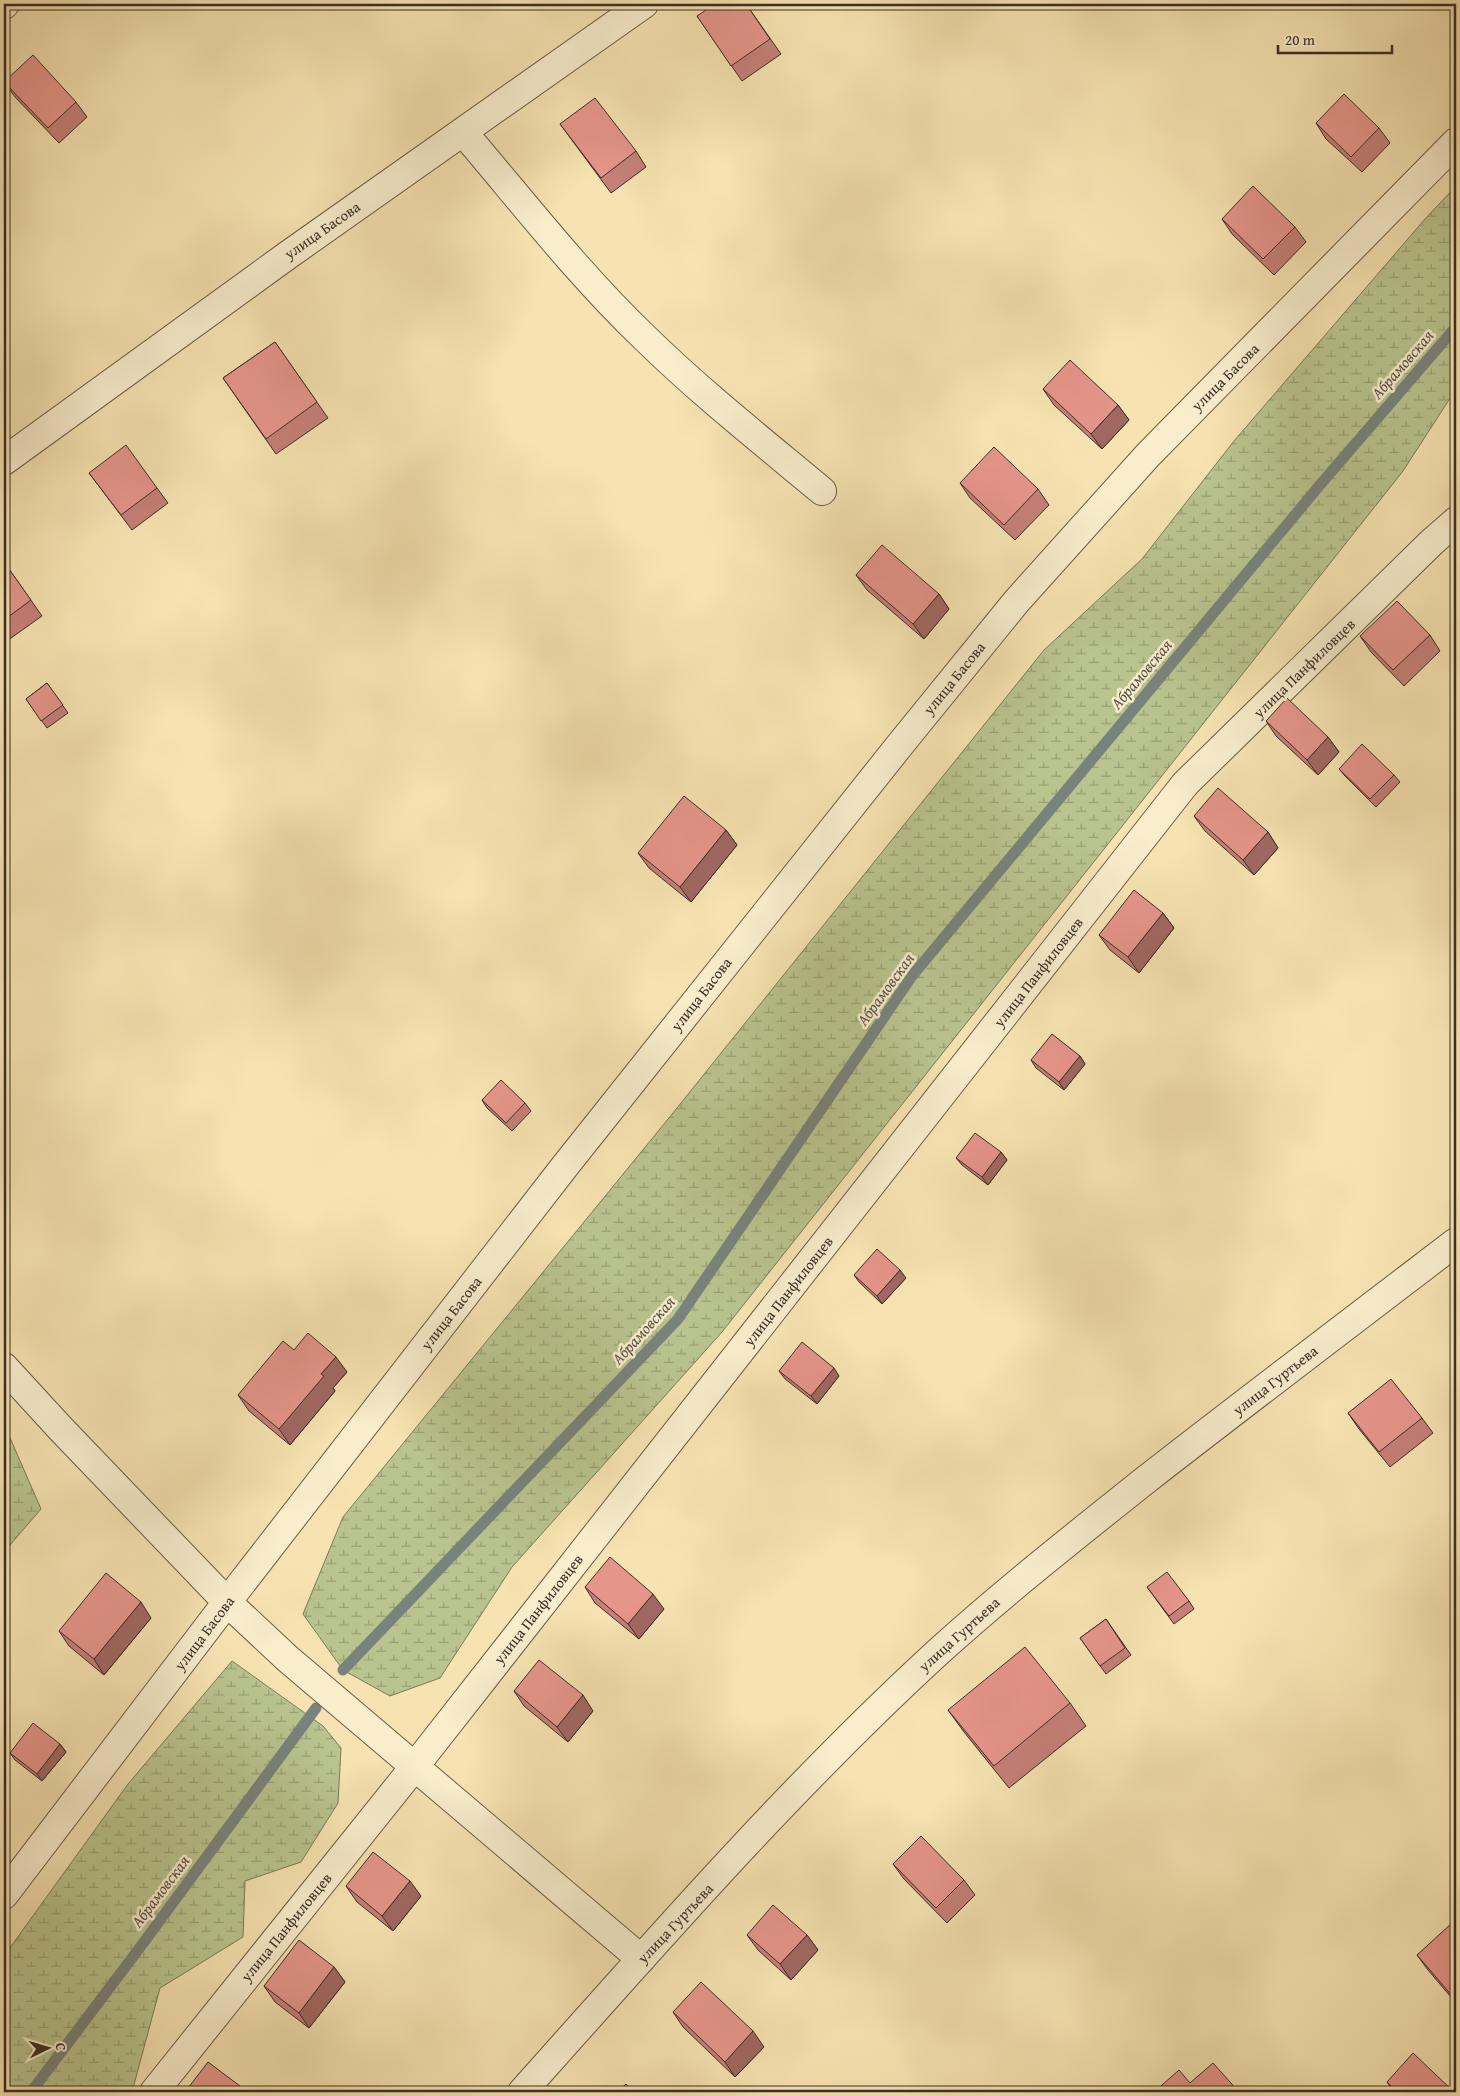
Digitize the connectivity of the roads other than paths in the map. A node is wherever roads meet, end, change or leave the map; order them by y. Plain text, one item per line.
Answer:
1 (644, 4) edge
2 (463, 132) junction
3 (1456, 142) edge
4 (4, 461) edge
5 (822, 492) dead end
6 (1456, 521) edge
7 (1456, 1242) edge
8 (4, 1367) edge
9 (228, 1602) junction
10 (415, 1766) junction
11 (4, 1895) edge
12 (641, 1959) junction
13 (154, 2092) edge
14 (522, 2092) edge

1 - 2 street, улица Басова
2 - 4 street, улица Басова
2 - 5 street
3 - 9 street, улица Басова
6 - 10 street, улица Панфиловцев
7 - 12 street, улица Гуртьева
8 - 9 street
9 - 10 street
9 - 11 street, улица Басова
10 - 12 street
10 - 13 street, улица Панфиловцев
12 - 14 street, улица Гуртьева

